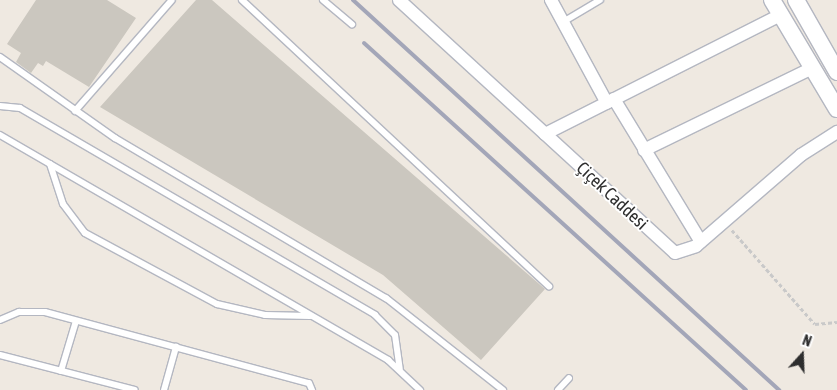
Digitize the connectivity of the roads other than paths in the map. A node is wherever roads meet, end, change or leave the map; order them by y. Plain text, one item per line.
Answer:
1 (172, 0) edge
2 (242, 0) edge
3 (323, 0) edge
4 (399, 0) edge
5 (551, 0) edge
6 (600, 0) edge
7 (772, 0) edge
8 (796, 0) edge
9 (781, 15) junction
10 (563, 22) junction
11 (352, 24) dead end
12 (0, 57) edge
13 (812, 68) junction
14 (837, 72) edge
15 (610, 101) junction
16 (0, 106) edge
17 (837, 109) edge
18 (75, 111) junction
19 (837, 132) edge
20 (545, 134) junction
21 (0, 135) edge
22 (644, 150) junction
23 (50, 164) junction
24 (701, 242) junction
25 (549, 286) dead end
26 (311, 316) junction
27 (0, 320) edge
28 (76, 321) junction
29 (176, 347) junction
30 (0, 355) edge
31 (400, 369) junction
32 (61, 371) junction
33 (569, 378) dead end
34 (135, 390) edge
35 (164, 390) edge
36 (312, 390) edge
37 (420, 390) edge
38 (504, 390) edge
39 (558, 390) edge

1 - 18 lane
2 - 25 lane
3 - 11 lane
4 - 20 street, Çiçek Caddesi
5 - 10 street
6 - 10 lane
7 - 9 street
8 - 14 street
9 - 13 street
9 - 15 street
10 - 15 street
12 - 18 lane
13 - 17 street
13 - 22 street
15 - 20 street
15 - 22 street
16 - 31 lane
18 - 38 lane
19 - 24 street, Çiçek Caddesi
20 - 24 street, Çiçek Caddesi
21 - 23 lane
22 - 24 street
23 - 26 lane
23 - 26 lane
26 - 31 lane
27 - 28 lane
28 - 29 lane
28 - 32 lane
29 - 35 lane
29 - 36 lane
30 - 32 lane
31 - 37 lane
32 - 34 lane
33 - 39 lane

